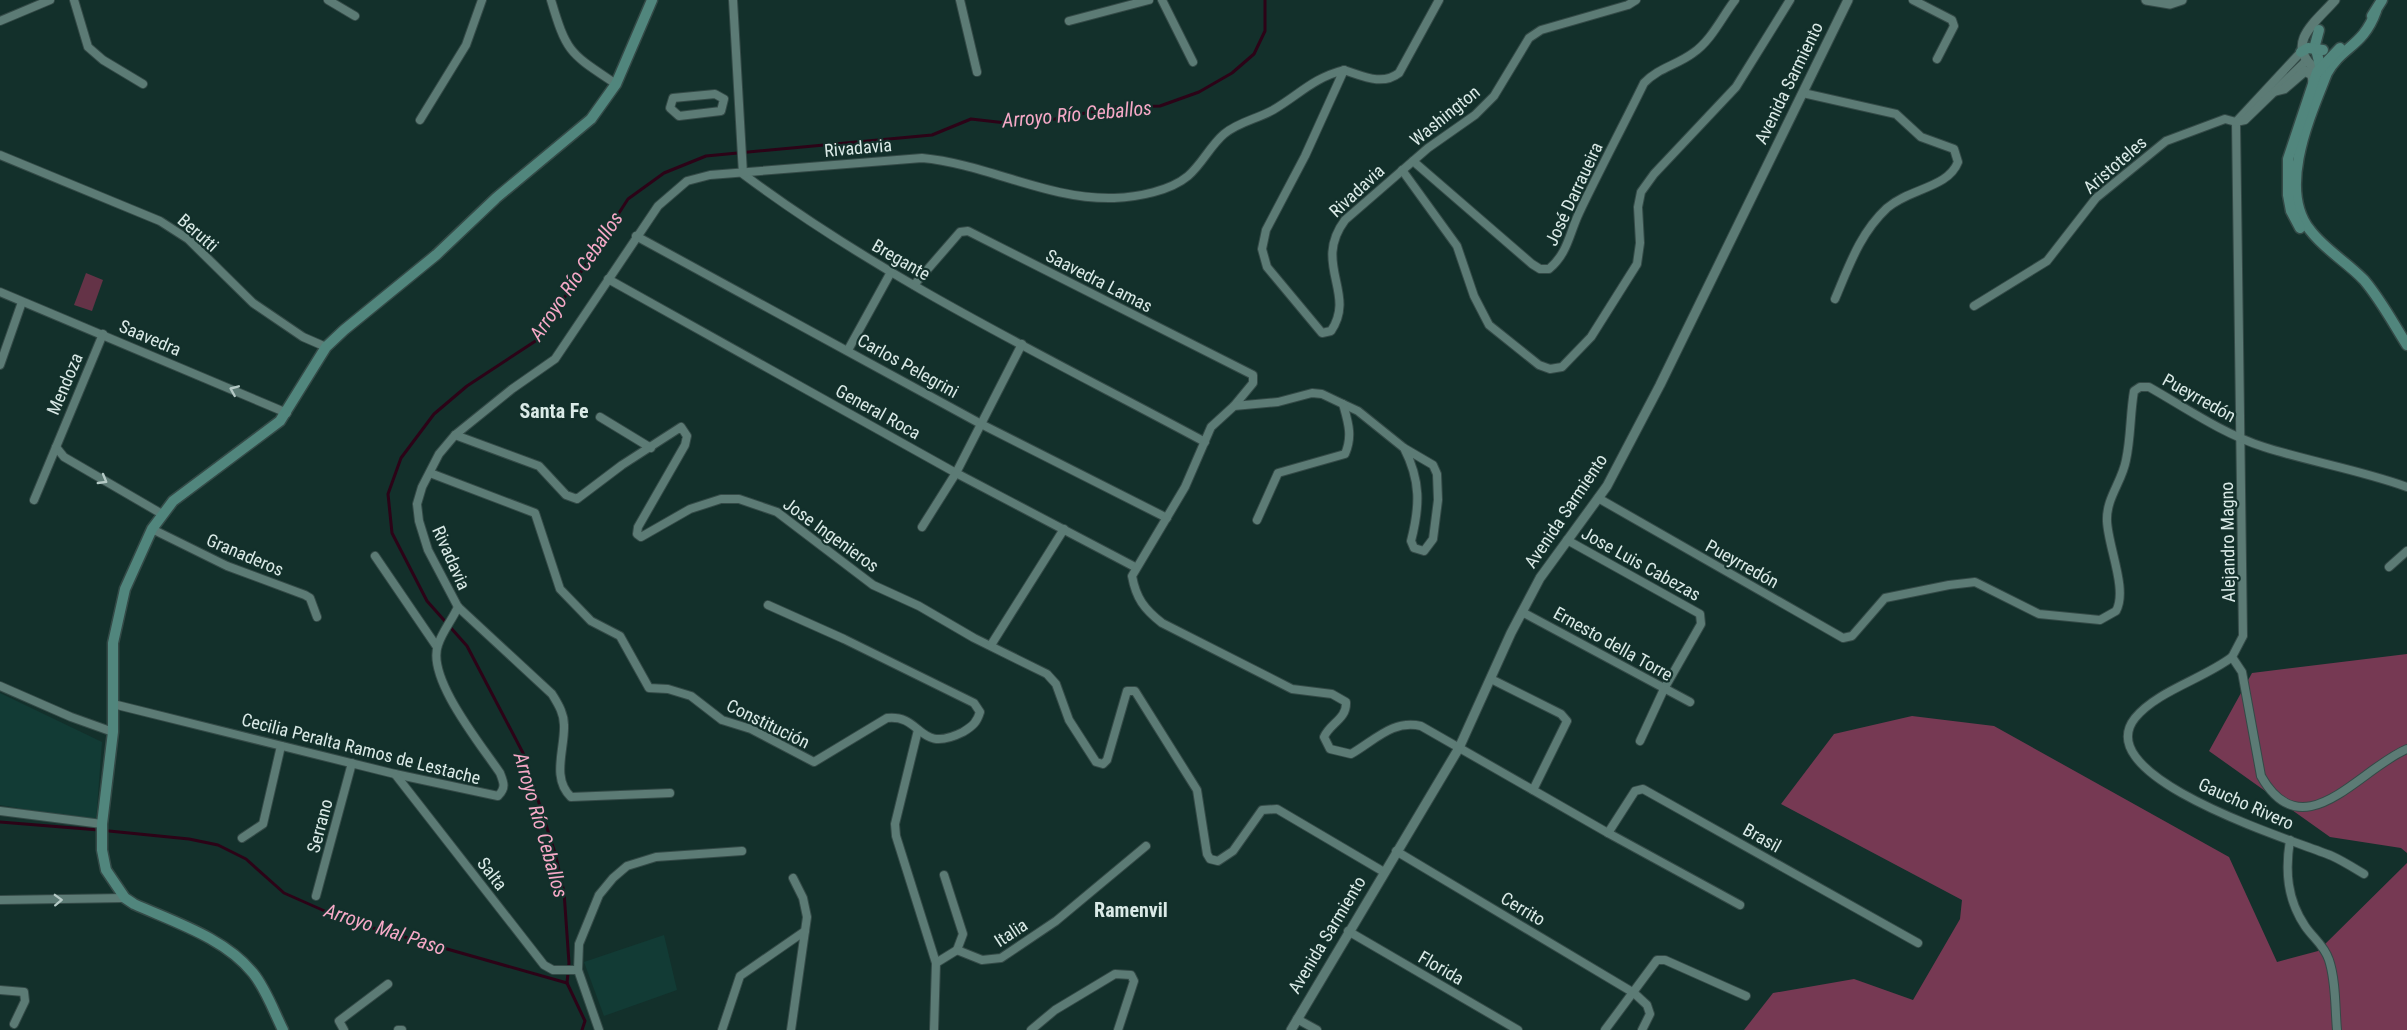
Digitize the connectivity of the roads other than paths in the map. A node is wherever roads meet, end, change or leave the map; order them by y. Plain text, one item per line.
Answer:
1 (50, 0) edge
2 (74, 0) edge
3 (328, 0) edge
4 (482, 0) edge
5 (552, 0) edge
6 (652, 0) edge
7 (733, 0) edge
8 (960, 0) edge
9 (1149, 0) edge
10 (1162, 0) edge
11 (1439, 0) edge
12 (1636, 0) edge
13 (1735, 0) edge
14 (1790, 0) edge
15 (1848, 0) edge
16 (1913, 0) edge
17 (2146, 0) edge
18 (2182, 0) edge
19 (2337, 0) edge
20 (2382, 0) edge
21 (2376, 10) junction
22 (356, 16) dead end
23 (0, 21) edge
24 (1069, 21) dead end
25 (2319, 30) joint
26 (2338, 50) junction
27 (2309, 54) junction
28 (1937, 58) dead end
29 (1193, 62) dead end
30 (2335, 62) junction
31 (1344, 70) junction
32 (977, 72) dead end
33 (2316, 72) junction
34 (144, 84) dead end
35 (616, 84) junction
36 (2276, 92) junction
37 (1803, 93) junction
38 (740, 103) junction
39 (725, 104) junction
40 (420, 120) dead end
41 (2236, 122) junction
42 (0, 155) edge
43 (1413, 161) junction
44 (743, 170) junction
45 (1402, 170) junction
46 (2295, 183) junction
47 (636, 236) junction
48 (2340, 259) junction
49 (891, 272) junction
50 (608, 279) junction
51 (914, 285) junction
52 (0, 292) edge
53 (1835, 299) dead end
54 (22, 302) junction
55 (1974, 306) dead end
56 (103, 334) junction
57 (1022, 344) junction
58 (2407, 345) edge
59 (326, 347) junction
60 (848, 350) junction
61 (0, 364) edge
62 (1343, 404) junction
63 (1234, 406) junction
64 (287, 413) junction
65 (600, 417) dead end
66 (981, 424) junction
67 (455, 435) junction
68 (2242, 438) junction
69 (1205, 442) junction
70 (56, 447) junction
71 (651, 448) junction
72 (1404, 448) junction
73 (430, 473) junction
74 (956, 473) junction
75 (2407, 487) edge
76 (1598, 498) junction
77 (34, 500) dead end
78 (162, 514) junction
79 (1167, 518) junction
80 (1257, 520) dead end
81 (922, 528) dead end
82 (152, 529) junction
83 (1064, 529) junction
84 (1568, 540) junction
85 (2407, 551) edge
86 (375, 556) dead end
87 (1135, 567) junction
88 (2389, 567) dead end
89 (768, 605) dead end
90 (458, 607) junction
91 (1522, 612) junction
92 (317, 617) dead end
93 (991, 645) junction
94 (437, 647) junction
95 (2232, 657) junction
96 (1491, 679) junction
97 (0, 686) edge
98 (1664, 689) junction
99 (1690, 702) dead end
100 (113, 704) junction
101 (918, 730) junction
102 (113, 732) junction
103 (1640, 741) dead end
104 (281, 746) junction
105 (1459, 748) junction
106 (2407, 749) edge
107 (352, 763) junction
108 (395, 774) junction
109 (1533, 790) junction
110 (670, 793) dead end
111 (0, 811) edge
112 (102, 824) junction
113 (1608, 833) junction
114 (242, 838) dead end
115 (2290, 840) junction
116 (1146, 846) dead end
117 (742, 851) dead end
118 (1396, 851) junction
119 (1384, 872) junction
120 (2364, 874) dead end
121 (944, 875) dead end
122 (793, 878) dead end
123 (316, 896) dead end
124 (125, 898) junction
125 (0, 900) edge
126 (1740, 905) dead end
127 (805, 931) junction
128 (1348, 931) junction
129 (1917, 943) dead end
130 (957, 950) junction
131 (936, 963) junction
132 (574, 970) junction
133 (388, 984) dead end
134 (0, 990) edge
135 (1634, 993) junction
136 (1746, 996) dead end
137 (1297, 1019) junction
138 (14, 1024) dead end
139 (283, 1030) edge
140 (344, 1030) edge
141 (599, 1030) edge
142 (722, 1030) edge
143 (791, 1030) edge
144 (934, 1030) edge
145 (1031, 1030) edge
146 (1118, 1030) edge
147 (1291, 1030) edge
148 (1317, 1030) edge
149 (1518, 1030) edge
150 (1605, 1030) edge
151 (1642, 1030) edge
152 (2337, 1030) edge

1 - 23 street
2 - 34 street
3 - 22 street
4 - 40 street
5 - 35 street
6 - 35 main road
7 - 38 street
8 - 32 street
9 - 24 street
10 - 29 street
11 - 31 street
12 - 43 street, Washington
13 - 43 street, José Darraueira
14 - 45 street
15 - 37 street, Avenida Sarmiento
16 - 28 street
17 - 18 street
19 - 25 street
19 - 27 street
20 - 21 main road
21 - 26 main road
21 - 30 main road
25 - 27 main road
26 - 27 main road
26 - 33 main road
27 - 33 main road
27 - 33 street
27 - 36 street, Aristoteles
27 - 41 street
30 - 33 street
30 - 46 main road
31 - 44 street, Rivadavia
31 - 45 street, Rivadavia
33 - 36 street
33 - 46 main road
33 - 48 main road
35 - 59 main road
36 - 41 street, Aristoteles
37 - 53 street
37 - 76 street, Avenida Sarmiento
38 - 39 street
38 - 44 street
39 - 39 street
41 - 55 street, Aristoteles
41 - 68 street, Alejandro Magno
42 - 59 street, Berutti
43 - 45 street, Rivadavia
44 - 47 street, Rivadavia
44 - 49 street, Bregante
46 - 48 main road
47 - 50 street, Rivadavia
47 - 60 street, Carlos Pelegrini
48 - 58 main road
49 - 51 street, Bregante
49 - 60 street
50 - 67 street, Rivadavia
50 - 74 street, General Roca
51 - 57 street, Bregante
51 - 63 street, Saavedra Lamas
52 - 54 street, Saavedra
54 - 56 street, Saavedra
54 - 61 street
64 -> 56 street, Saavedra
56 - 70 street, Mendoza
57 - 66 street
57 - 69 street, Bregante
59 - 64 main road
60 - 66 street, Carlos Pelegrini
62 - 63 street
62 - 72 street
62 - 80 street
63 - 69 street
64 - 78 main road
65 - 71 street
66 - 74 street
66 - 79 street, Carlos Pelegrini
67 - 71 street, Jose Ingenieros
67 - 73 street, Rivadavia
68 - 75 street, Pueyrredón
68 - 76 street, Pueyrredón
68 - 95 street, Alejandro Magno
69 - 79 street
70 - 77 street, Mendoza
70 -> 78 street
71 - 93 street, Jose Ingenieros
72 - 72 street
73 - 90 street, Rivadavia
73 - 101 street, Constitución
74 - 81 street
74 - 83 street, General Roca
76 - 84 street, Avenida Sarmiento
78 - 82 main road
79 - 87 street
82 - 92 street, Granaderos
82 - 100 main road
83 - 87 street, General Roca
83 - 93 street
84 - 91 street, Avenida Sarmiento
84 - 98 street, Jose Luis Cabezas
85 - 88 street
86 - 94 street
87 - 105 street
89 - 101 street, Constitución
90 - 94 street, Cecilia Peralta Ramos de Lestache
90 - 110 street, Rivadavia
91 - 96 street, Avenida Sarmiento
91 - 98 street, Ernesto della Torre
93 - 119 street, Jose Ingenieros
94 - 108 street, Cecilia Peralta Ramos de Lestache
95 - 106 street
95 - 115 street, Gaucho Rivero
96 - 105 street, Avenida Sarmiento
96 - 109 street
97 - 102 street
98 - 99 street, Ernesto della Torre
98 - 103 street
100 - 102 main road
100 - 104 street, Cecilia Peralta Ramos de Lestache
101 - 131 street
102 - 112 main road
104 - 107 street, Cecilia Peralta Ramos de Lestache
104 - 114 street
105 - 109 street
105 - 118 street, Avenida Sarmiento
107 - 108 street, Cecilia Peralta Ramos de Lestache
107 - 123 street, Serrano
108 - 132 street, Salta
109 - 113 street
111 - 112 street
112 - 124 main road
113 - 126 street
113 - 129 street, Brasil
115 - 120 street, Gaucho Rivero
115 - 152 street
116 - 130 street, Italia
117 - 132 street
118 - 119 street, Avenida Sarmiento
118 - 135 street, Cerrito
119 - 128 street, Avenida Sarmiento
121 - 130 street
122 - 127 street
125 -> 124 street
124 - 139 main road
127 - 142 street
127 - 143 street
128 - 137 street, Avenida Sarmiento
128 - 149 street, Florida
130 - 131 street
131 - 144 street
132 - 141 street
133 - 140 street
134 - 138 street
135 - 136 street
135 - 150 street
135 - 151 street
137 - 147 street, Avenida Sarmiento
137 - 148 street
145 - 146 street

